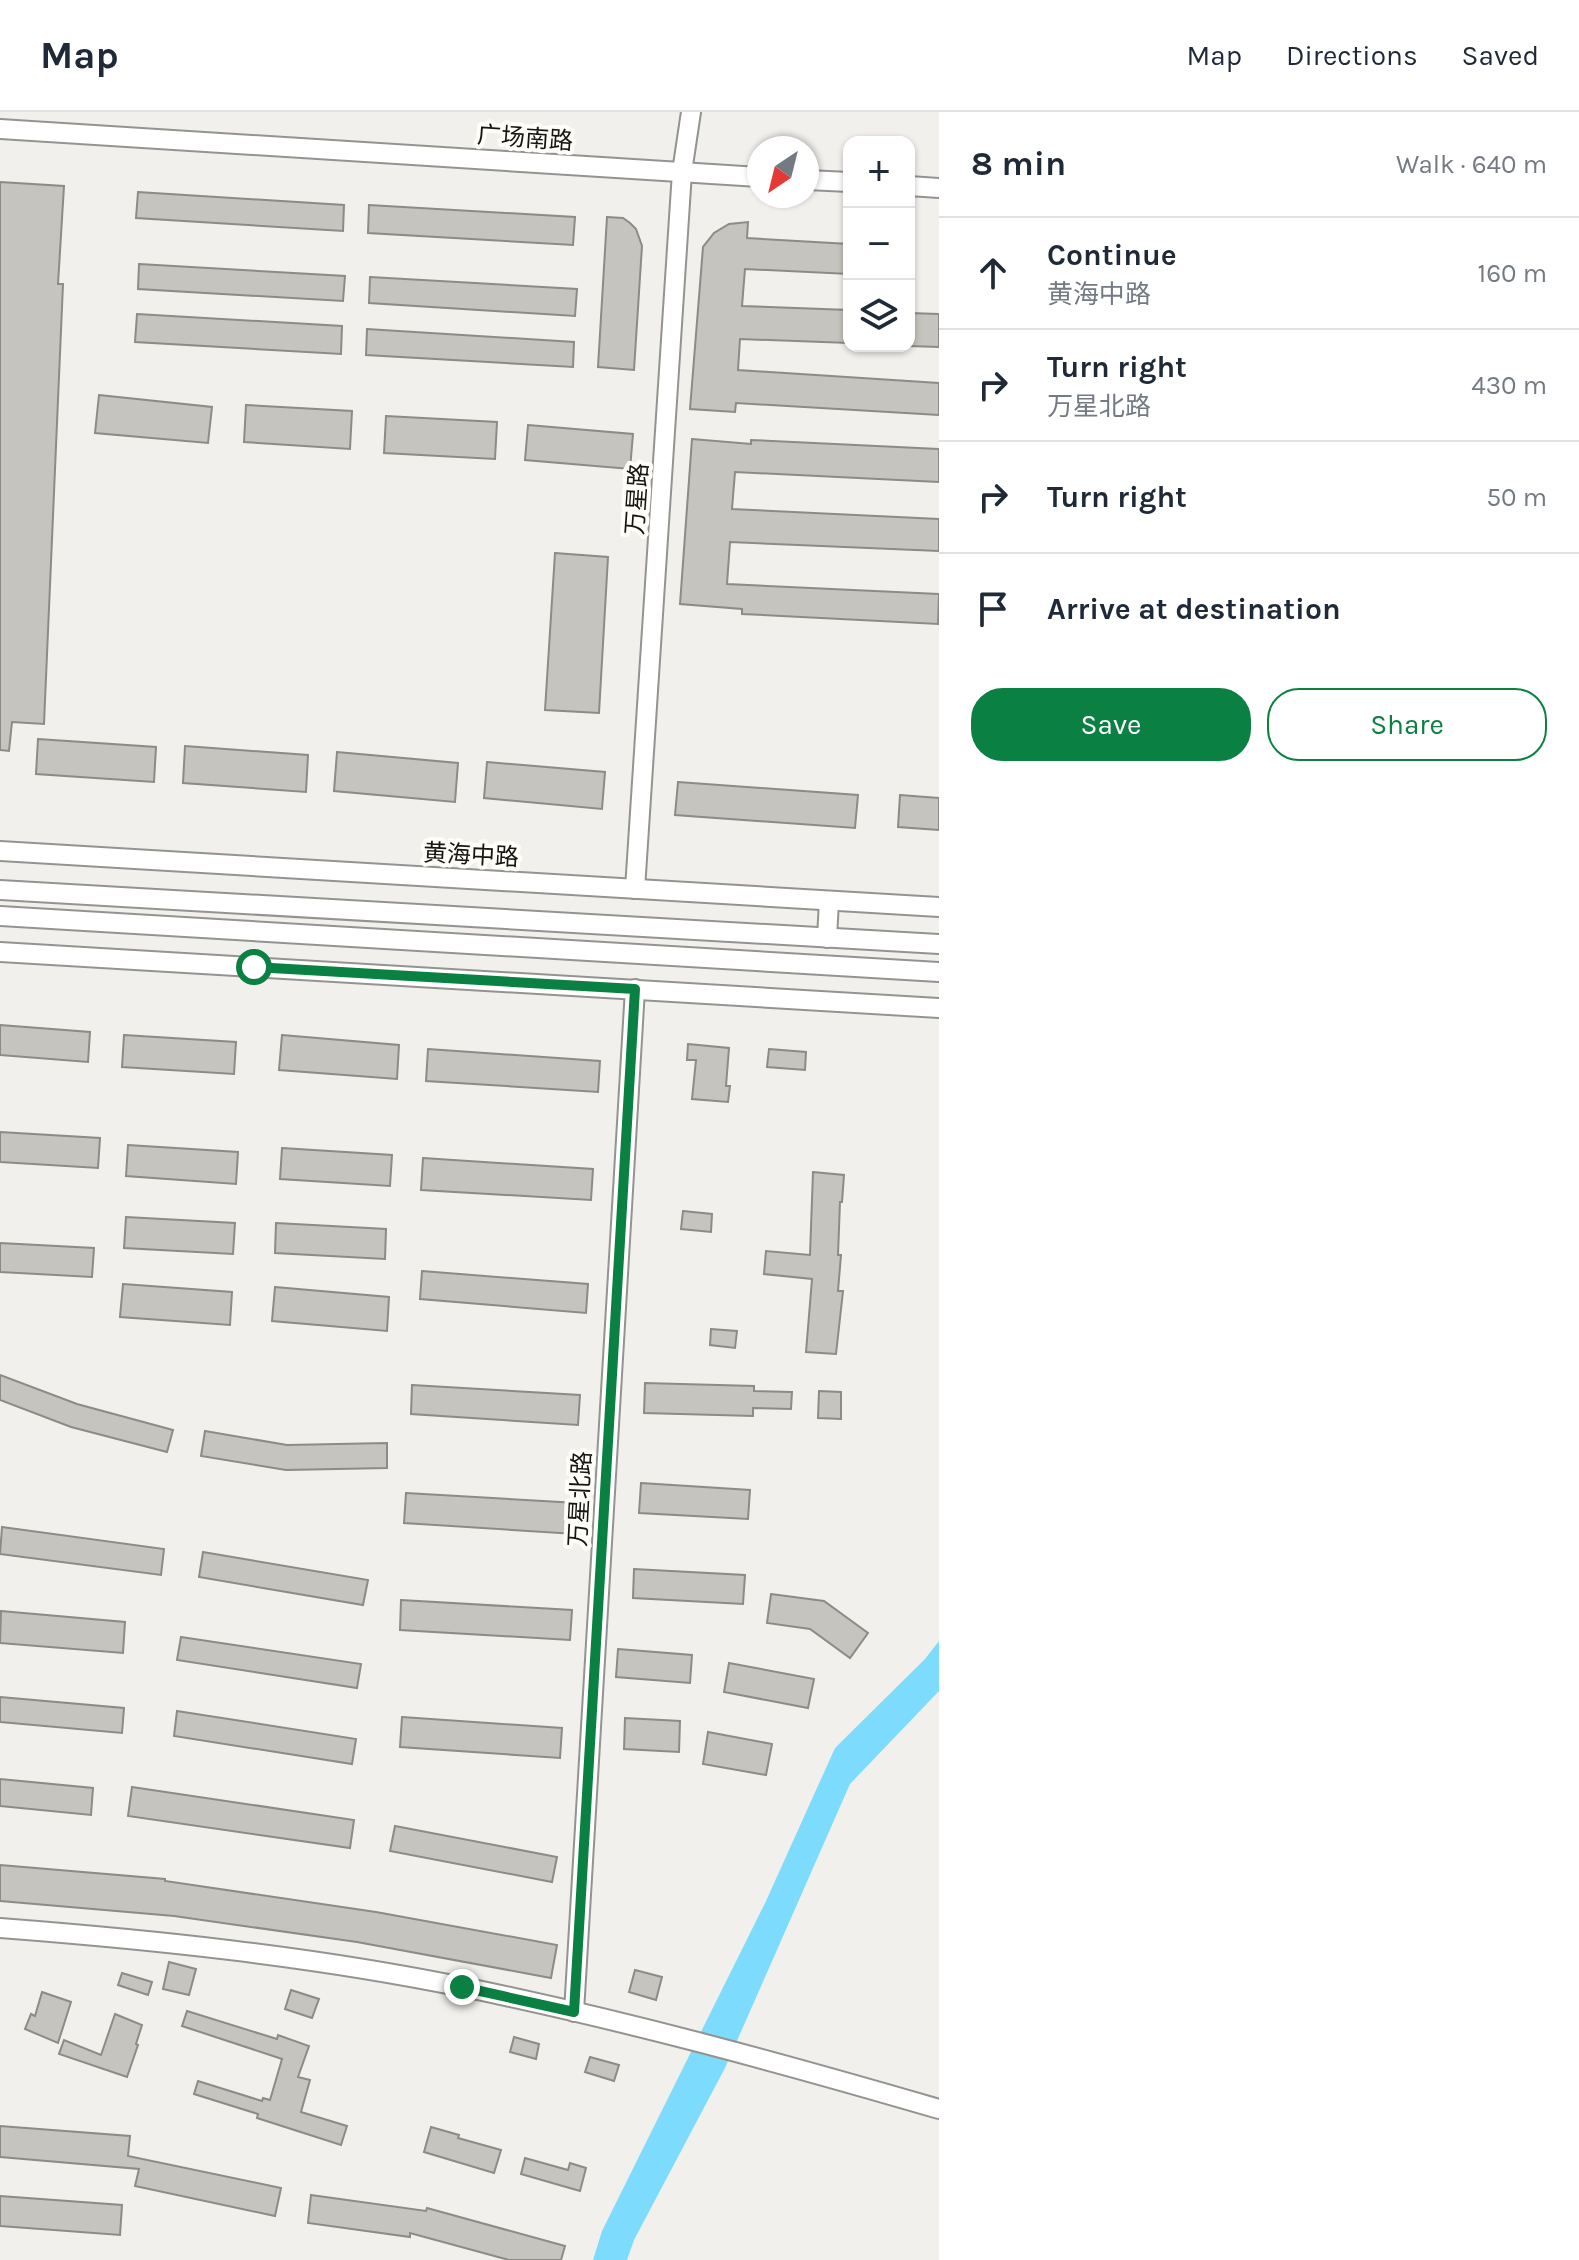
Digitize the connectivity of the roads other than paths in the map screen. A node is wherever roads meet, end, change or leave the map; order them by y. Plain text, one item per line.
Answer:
1 (691, 112) edge
2 (0, 129) edge
3 (682, 172) junction
4 (747, 176) edge
5 (819, 181) edge
6 (843, 182) edge
7 (915, 186) edge
8 (939, 188) edge
9 (0, 851) edge
10 (635, 889) junction
11 (0, 890) edge
12 (829, 901) junction
13 (939, 907) edge
14 (0, 916) edge
15 (227, 930) junction
16 (827, 938) junction
17 (939, 944) edge
18 (0, 952) edge
19 (224, 965) junction
20 (831, 966) junction
21 (939, 972) edge
22 (635, 989) junction
23 (827, 1001) junction
24 (939, 1008) edge
25 (0, 1928) edge
26 (574, 2012) junction
27 (939, 2109) edge

1 - 3 street, 万星路
2 - 3 street, 广场南路
3 - 4 street, 广场南路
3 - 10 street, 万星路
5 - 6 street
7 - 8 street
9 - 10 street, 黄海中路
10 - 12 street, 黄海中路
11 - 16 street
12 - 13 street, 黄海中路
12 - 16 street
14 - 15 street
15 - 19 street
15 - 20 street
16 - 17 street
18 - 19 street
19 - 22 street
20 - 21 street
20 - 23 street
22 - 23 street
22 - 26 street, 万星北路
23 - 24 street
25 - 26 street
26 - 27 street

